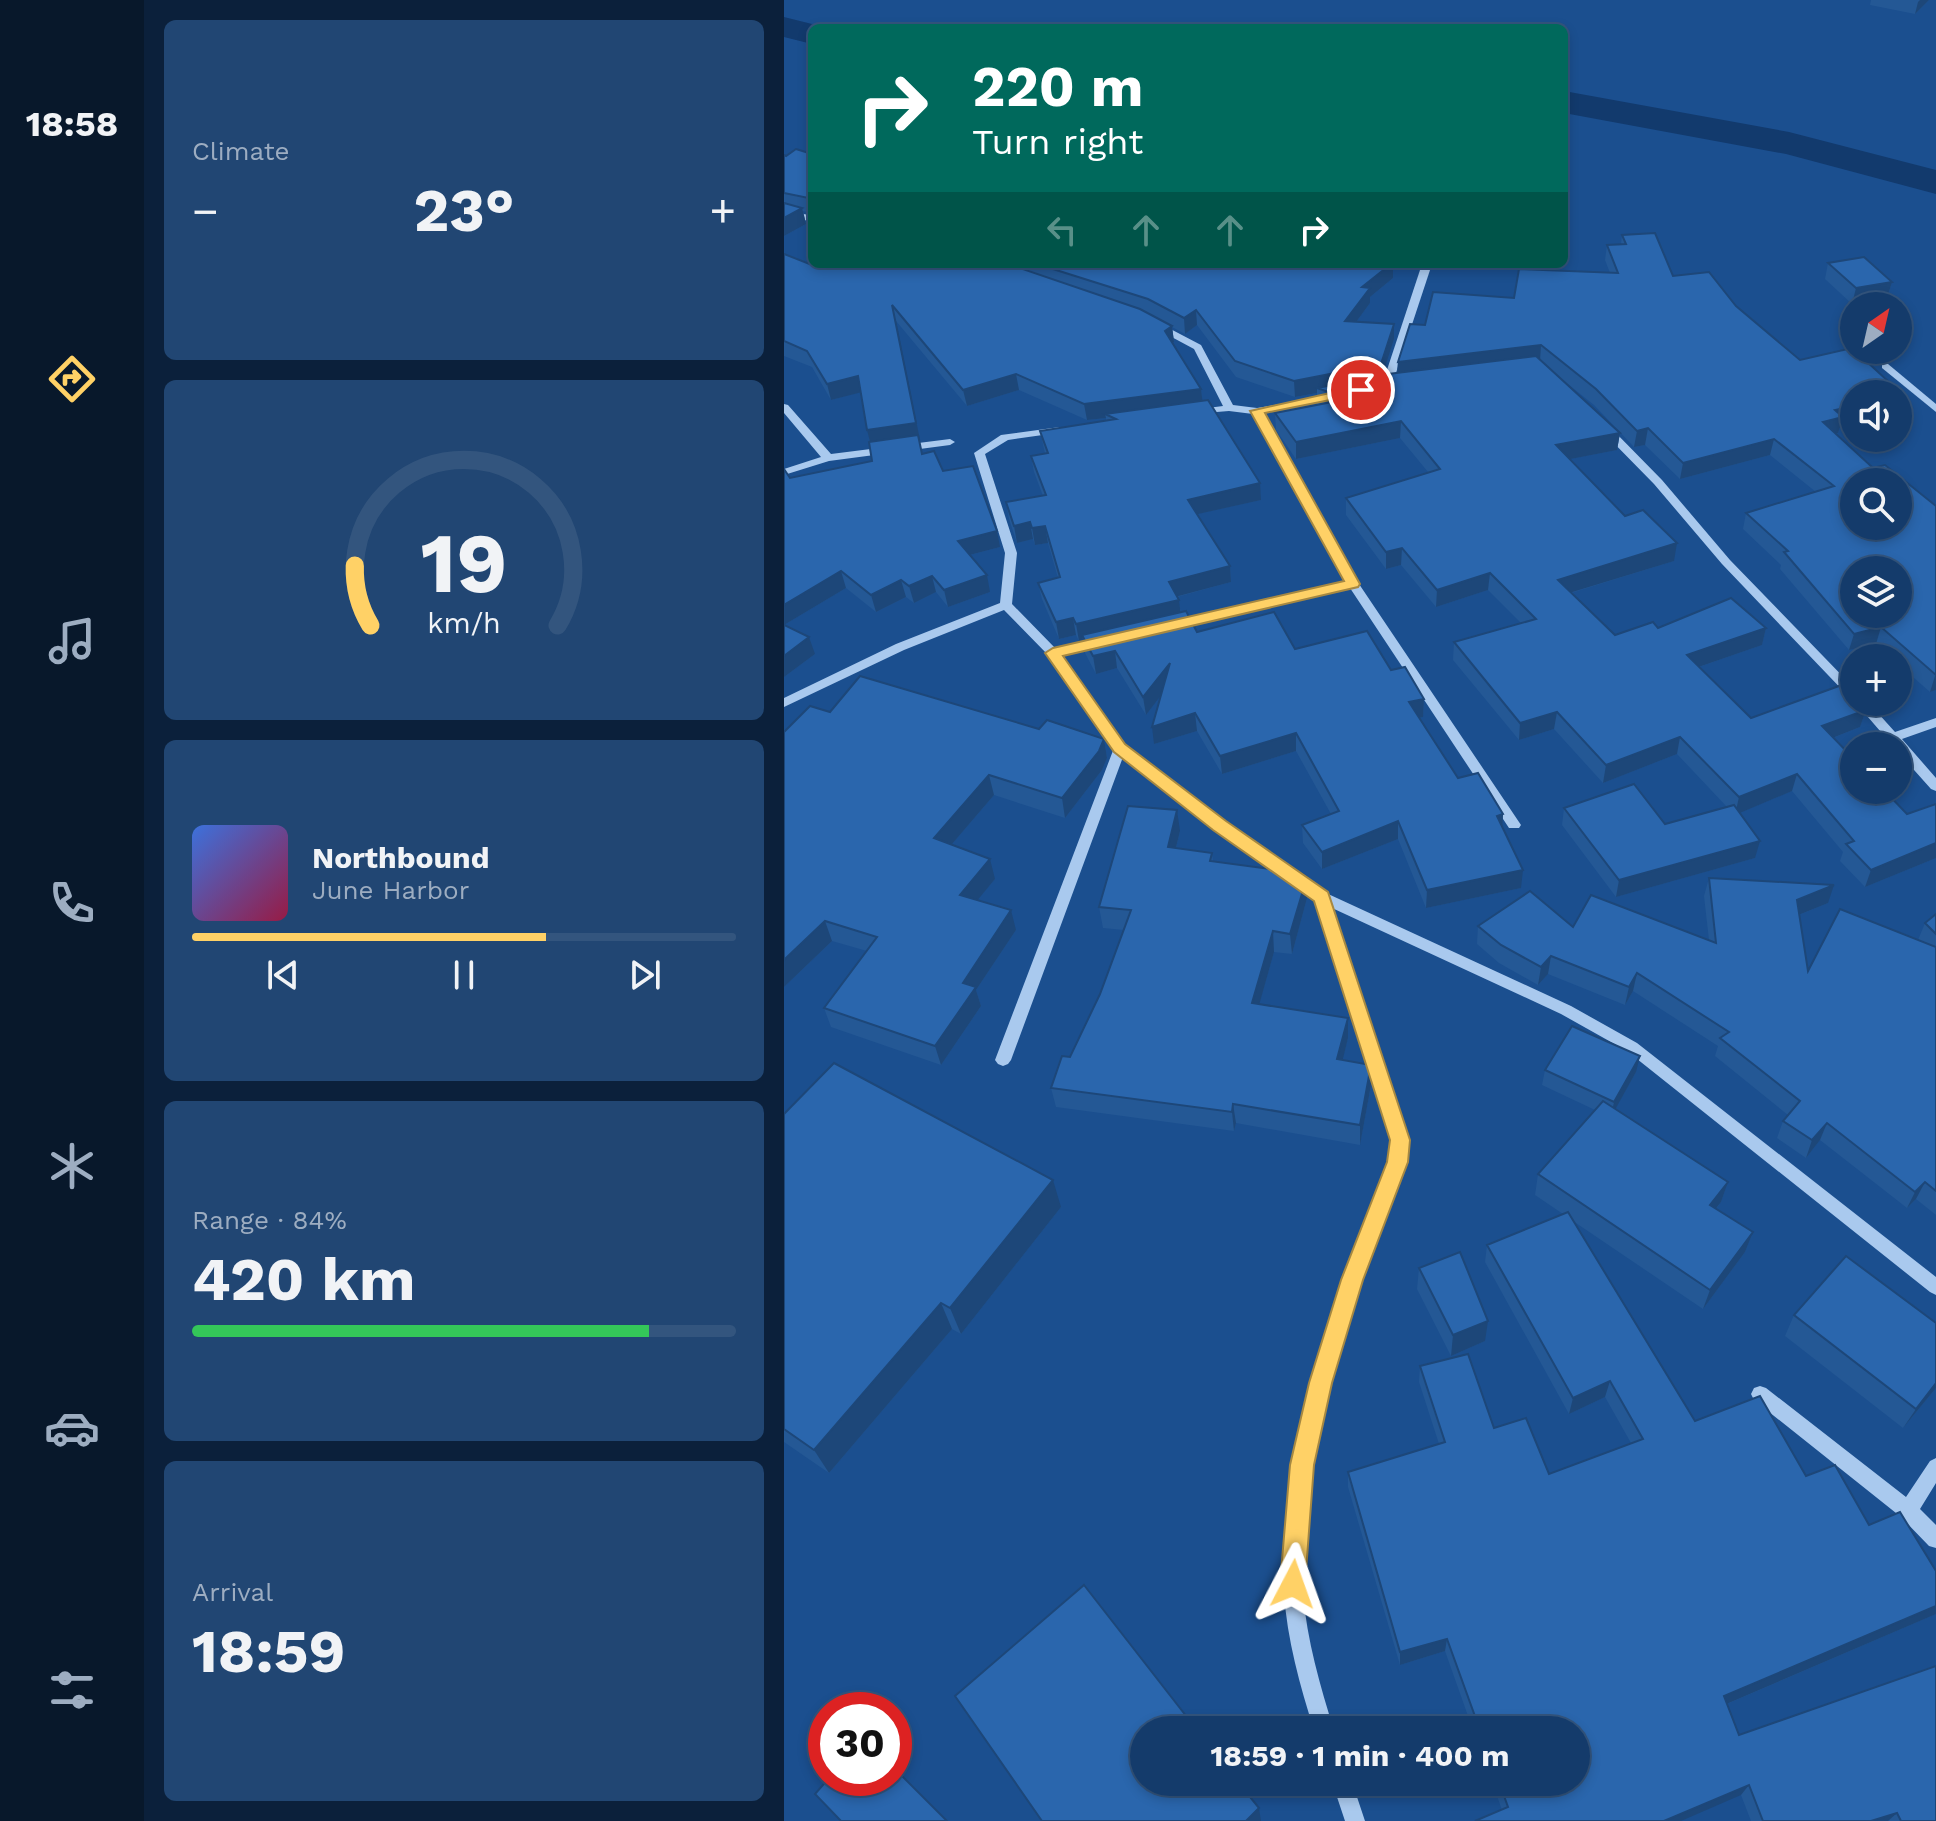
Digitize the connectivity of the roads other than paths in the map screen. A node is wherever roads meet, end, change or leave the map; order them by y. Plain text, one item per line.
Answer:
1 (784, 212) edge
2 (808, 218) edge
3 (1426, 268) edge
4 (1146, 320) edge
5 (1885, 366) dead end
6 (1400, 384) edge
7 (1387, 385) junction
8 (1372, 388) edge
9 (1343, 394) edge
10 (784, 407) edge
11 (1229, 408) junction
12 (1936, 409) edge
13 (1257, 411) junction
14 (1184, 414) edge
15 (1598, 420) edge
16 (1079, 427) edge
17 (950, 442) dead end
18 (828, 458) junction
19 (784, 472) edge
20 (1353, 584) junction
21 (1006, 605) junction
22 (1158, 629) edge
23 (1113, 639) edge
24 (1053, 653) junction
25 (1840, 680) edge
26 (784, 703) edge
27 (1875, 716) edge
28 (1936, 722) edge
29 (1890, 732) edge
30 (1909, 732) edge
31 (1120, 748) junction
32 (1912, 757) edge
33 (1936, 786) edge
34 (1514, 825) dead end
35 (1321, 897) junction
36 (1003, 1060) dead end
37 (1936, 1287) edge
38 (1760, 1394) edge
39 (1936, 1467) edge
40 (1908, 1510) junction
41 (1936, 1539) edge
42 (1319, 1716) edge
43 (1347, 1796) edge
44 (1355, 1821) edge

1 - 2 street
3 - 7 street
4 - 11 street
5 - 12 street
6 - 7 street
7 - 8 street
9 - 13 street
10 - 18 street
11 - 13 street
11 - 14 street
13 - 20 street
15 - 25 street
16 - 21 street
17 - 18 street
18 - 19 street
20 - 22 street
20 - 34 street
21 - 24 street
21 - 26 street
23 - 24 street
24 - 31 street
27 - 29 street
28 - 30 street
31 - 35 street
31 - 36 street
32 - 33 street
35 - 37 street
35 - 42 street
38 - 40 street
39 - 40 street
40 - 41 street
43 - 44 street

